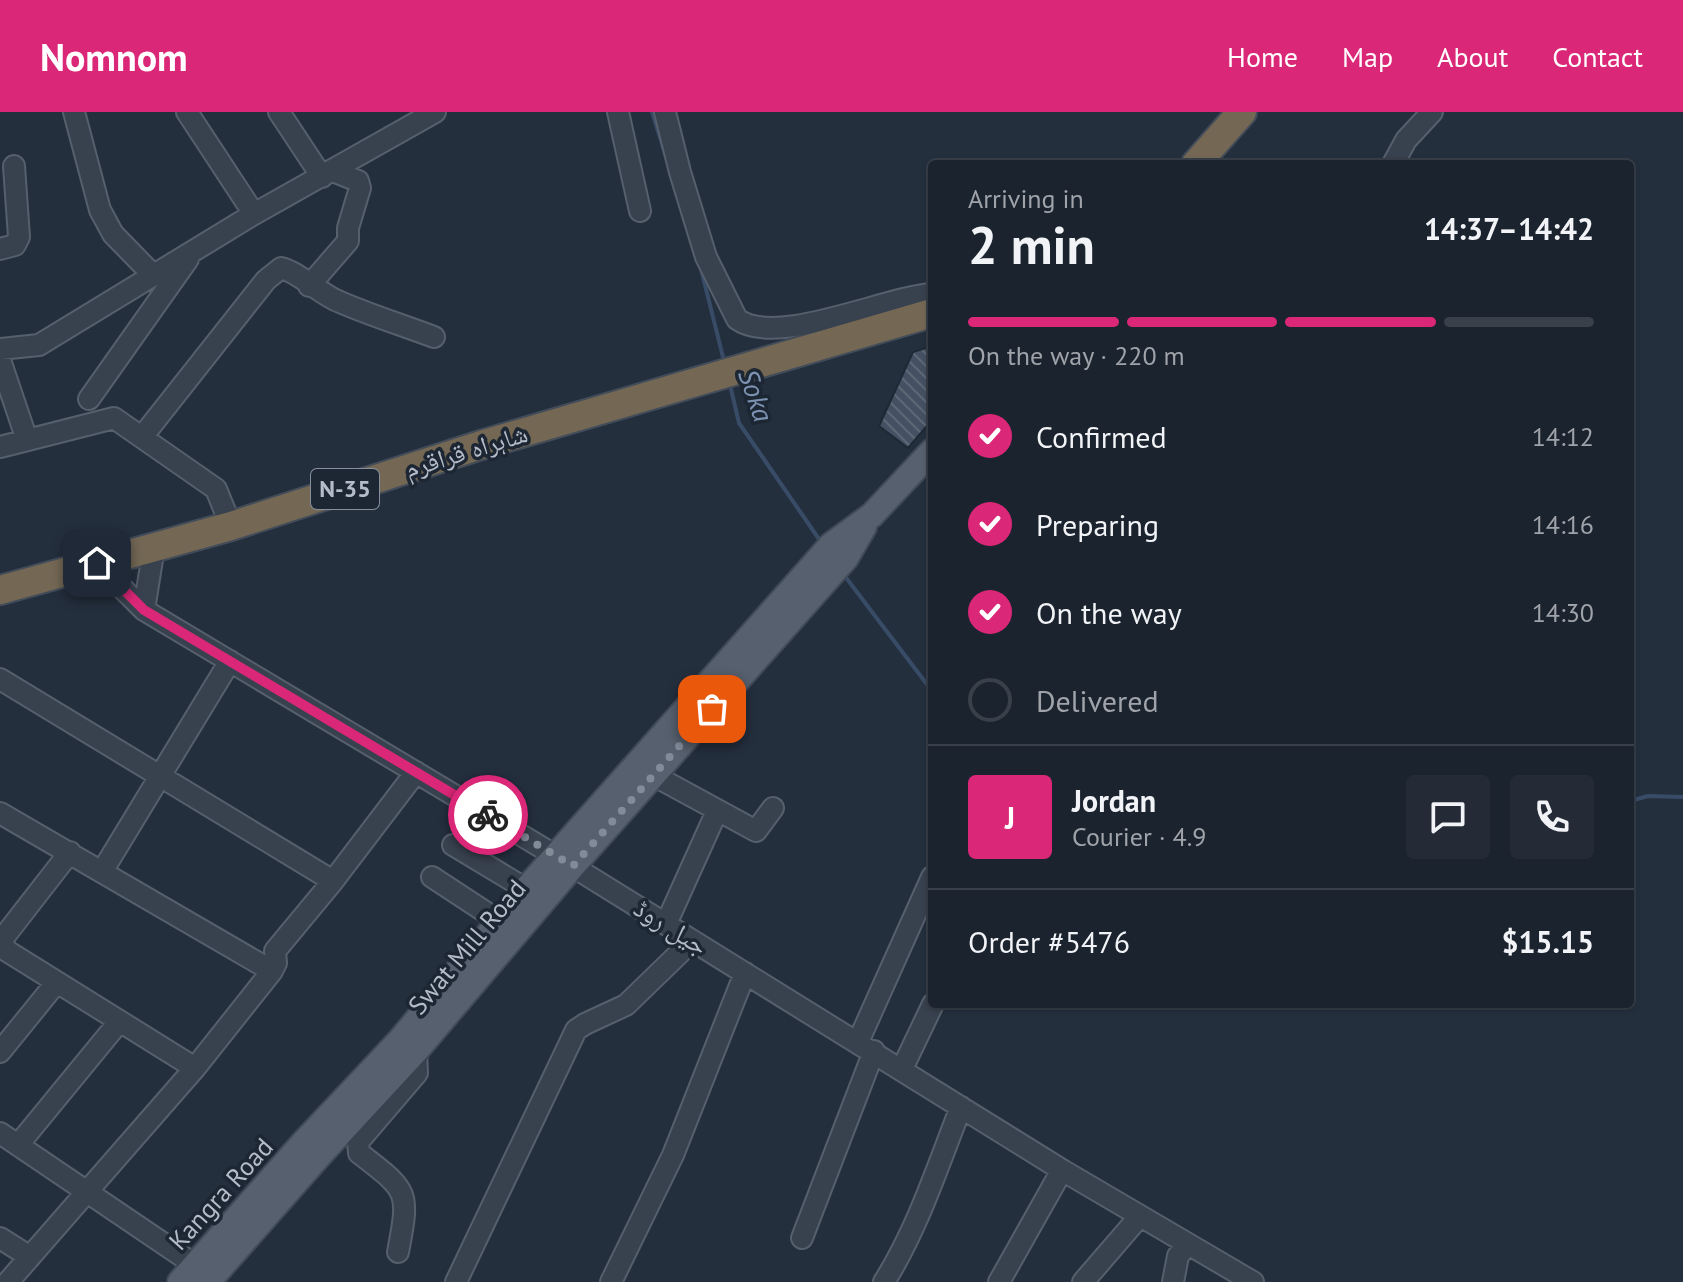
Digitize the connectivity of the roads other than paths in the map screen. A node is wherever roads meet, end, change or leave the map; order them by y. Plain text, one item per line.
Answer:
1 (74, 112) edge
2 (187, 112) edge
3 (279, 112) edge
4 (435, 112) edge
5 (618, 112) edge
6 (665, 112) edge
7 (1242, 112) edge
8 (1432, 112) edge
9 (1200, 160) edge
10 (1395, 160) edge
11 (14, 166) dead end
12 (328, 174) junction
13 (640, 211) dead end
14 (254, 214) junction
15 (0, 249) edge
16 (194, 250) junction
17 (153, 275) junction
18 (309, 286) junction
19 (928, 295) edge
20 (928, 314) edge
21 (434, 337) dead end
22 (0, 349) edge
23 (0, 360) edge
24 (89, 399) dead end
25 (142, 437) junction
26 (27, 440) junction
27 (0, 447) edge
28 (928, 455) edge
29 (231, 526) junction
30 (154, 547) junction
31 (97, 563) junction
32 (0, 590) edge
33 (801, 594) junction
34 (144, 610) junction
35 (230, 661) junction
36 (0, 679) edge
37 (416, 772) junction
38 (653, 775) junction
39 (161, 776) junction
40 (773, 808) dead end
41 (717, 811) junction
42 (0, 813) edge
43 (453, 845) dead end
44 (70, 852) junction
45 (564, 861) junction
46 (103, 870) junction
47 (432, 877) dead end
48 (333, 881) junction
49 (928, 887) edge
50 (526, 889) junction
51 (499, 921) junction
52 (666, 924) junction
53 (692, 941) junction
54 (272, 971) junction
55 (745, 973) junction
56 (56, 983) junction
57 (931, 1008) edge
58 (119, 1022) junction
59 (866, 1047) junction
60 (416, 1051) junction
61 (0, 1052) edge
62 (195, 1068) junction
63 (902, 1069) junction
64 (961, 1107) junction
65 (0, 1133) edge
66 (18, 1145) junction
67 (311, 1150) junction
68 (1062, 1170) junction
69 (87, 1192) junction
70 (1140, 1216) junction
71 (0, 1238) edge
72 (802, 1238) dead end
73 (1188, 1244) junction
74 (398, 1252) dead end
75 (30, 1257) junction
76 (195, 1276) edge
77 (8, 1282) edge
78 (456, 1282) edge
79 (611, 1282) edge
80 (884, 1282) edge
81 (999, 1282) edge
82 (1083, 1282) edge
83 (1173, 1282) edge
84 (1253, 1282) edge

1 - 17 street
2 - 14 street
3 - 12 street
4 - 12 street
5 - 13 street
6 - 19 street
7 - 9 highway
8 - 10 street
11 - 15 street
12 - 14 street
12 - 18 street
14 - 16 street
16 - 17 street
16 - 24 street
17 - 22 street
18 - 21 street
18 - 25 street
20 - 29 highway, شاہراہ قراقرم / N-35
23 - 26 street
25 - 26 street
25 - 29 street
26 - 27 street
28 - 33 main road, Swat Mill Road
29 - 30 highway, شاہراہ قراقرم / N-35
30 - 31 highway, شاہراہ قراقرم / N-35
30 - 34 street
31 - 32 highway, شاہراہ قراقرم / N-35
31 - 34 street, جیل روڈ
33 - 38 main road, Swat Mill Road
33 - 45 main road, Swat Mill Road
34 - 35 street, جیل روڈ
35 - 37 street, جیل روڈ
35 - 39 street
36 - 39 street
37 - 45 street, جیل روڈ
37 - 48 street
38 - 41 street
38 - 45 main road, Swat Mill Road
39 - 46 street
39 - 48 street
40 - 41 street
41 - 52 street
42 - 44 street
43 - 50 street
44 - 46 street
44 - 56 street
45 - 50 main road, Swat Mill Road
45 - 52 street, جیل روڈ
45 - 60 main road, Swat Mill Road
46 - 54 street
47 - 51 street
48 - 54 street
49 - 59 street
50 - 51 main road, Swat Mill Road
51 - 67 main road, Swat Mill Road
52 - 53 street, جیل روڈ
53 - 55 street, جیل روڈ
53 - 78 street
54 - 62 street
55 - 59 street, جیل روڈ
55 - 79 street
56 - 58 street
56 - 61 street
57 - 63 street
58 - 62 street
58 - 66 street
59 - 63 street, جیل روڈ
59 - 72 street
60 - 67 main road, Swat Mill Road
60 - 74 street
62 - 69 street
63 - 64 street, جیل روڈ
64 - 68 street, جیل روڈ
64 - 80 street
65 - 66 street
66 - 69 street
67 - 76 main road, Kangra Road
68 - 70 street, جیل روڈ
68 - 81 street
69 - 75 street
69 - 76 street
70 - 73 street, جیل روڈ
70 - 82 street
71 - 75 street
73 - 83 street
73 - 84 street, جیل روڈ
75 - 77 street

